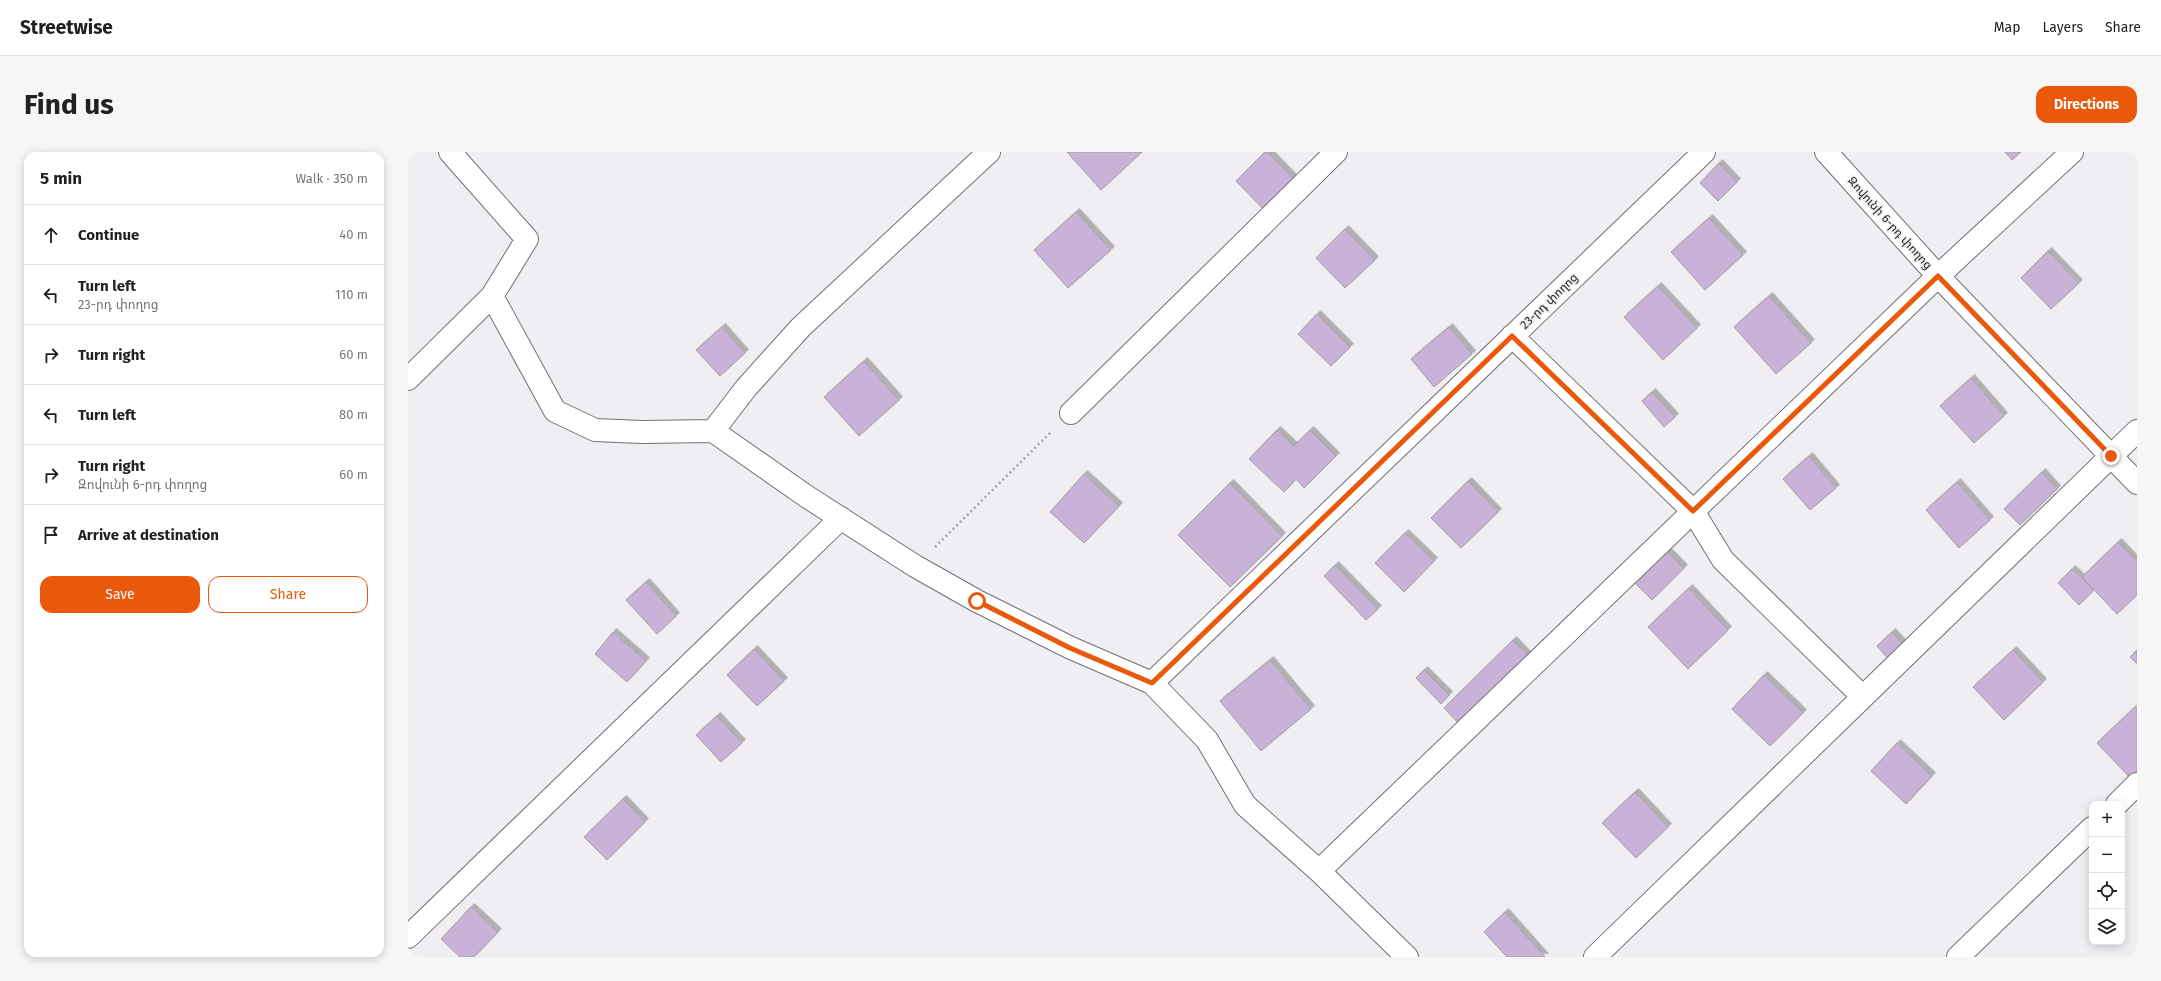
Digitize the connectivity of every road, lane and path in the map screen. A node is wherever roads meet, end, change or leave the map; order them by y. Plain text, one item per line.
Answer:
1 (450, 152) edge
2 (989, 152) edge
3 (1336, 152) edge
4 (1704, 152) edge
5 (1826, 152) edge
6 (2072, 152) edge
7 (1938, 276) junction
8 (492, 296) junction
9 (1512, 336) junction
10 (408, 379) edge
11 (1071, 412) joint
12 (713, 431) junction
13 (2137, 431) edge
14 (2111, 456) junction
15 (2137, 483) edge
16 (1693, 511) junction
17 (841, 518) junction
18 (915, 566) junction
19 (1152, 683) junction
20 (1863, 697) junction
21 (2137, 784) edge
22 (2120, 801) edge
23 (2089, 831) edge
24 (1319, 871) junction
25 (408, 937) edge
26 (1407, 957) edge
27 (1595, 957) edge
28 (1958, 957) edge

1 - 8 street
2 - 12 street
3 - 11 street
4 - 9 street, 23-րդ փողոց
5 - 7 street, Զովունի 6-րդ փողոց
6 - 7 street
7 - 14 street, Զովունի 6-րդ փողոց
7 - 16 street
8 - 10 street
8 - 12 street
9 - 16 street
9 - 19 street, 23-րդ փողոց
11 - 18 path
12 - 17 street
13 - 14 street
14 - 15 street, Զովունի 6-րդ փողոց
14 - 20 street
16 - 20 street
16 - 24 street
17 - 18 street
17 - 25 street
18 - 19 street
19 - 24 street
20 - 27 street
21 - 22 street
23 - 28 street
24 - 26 street

